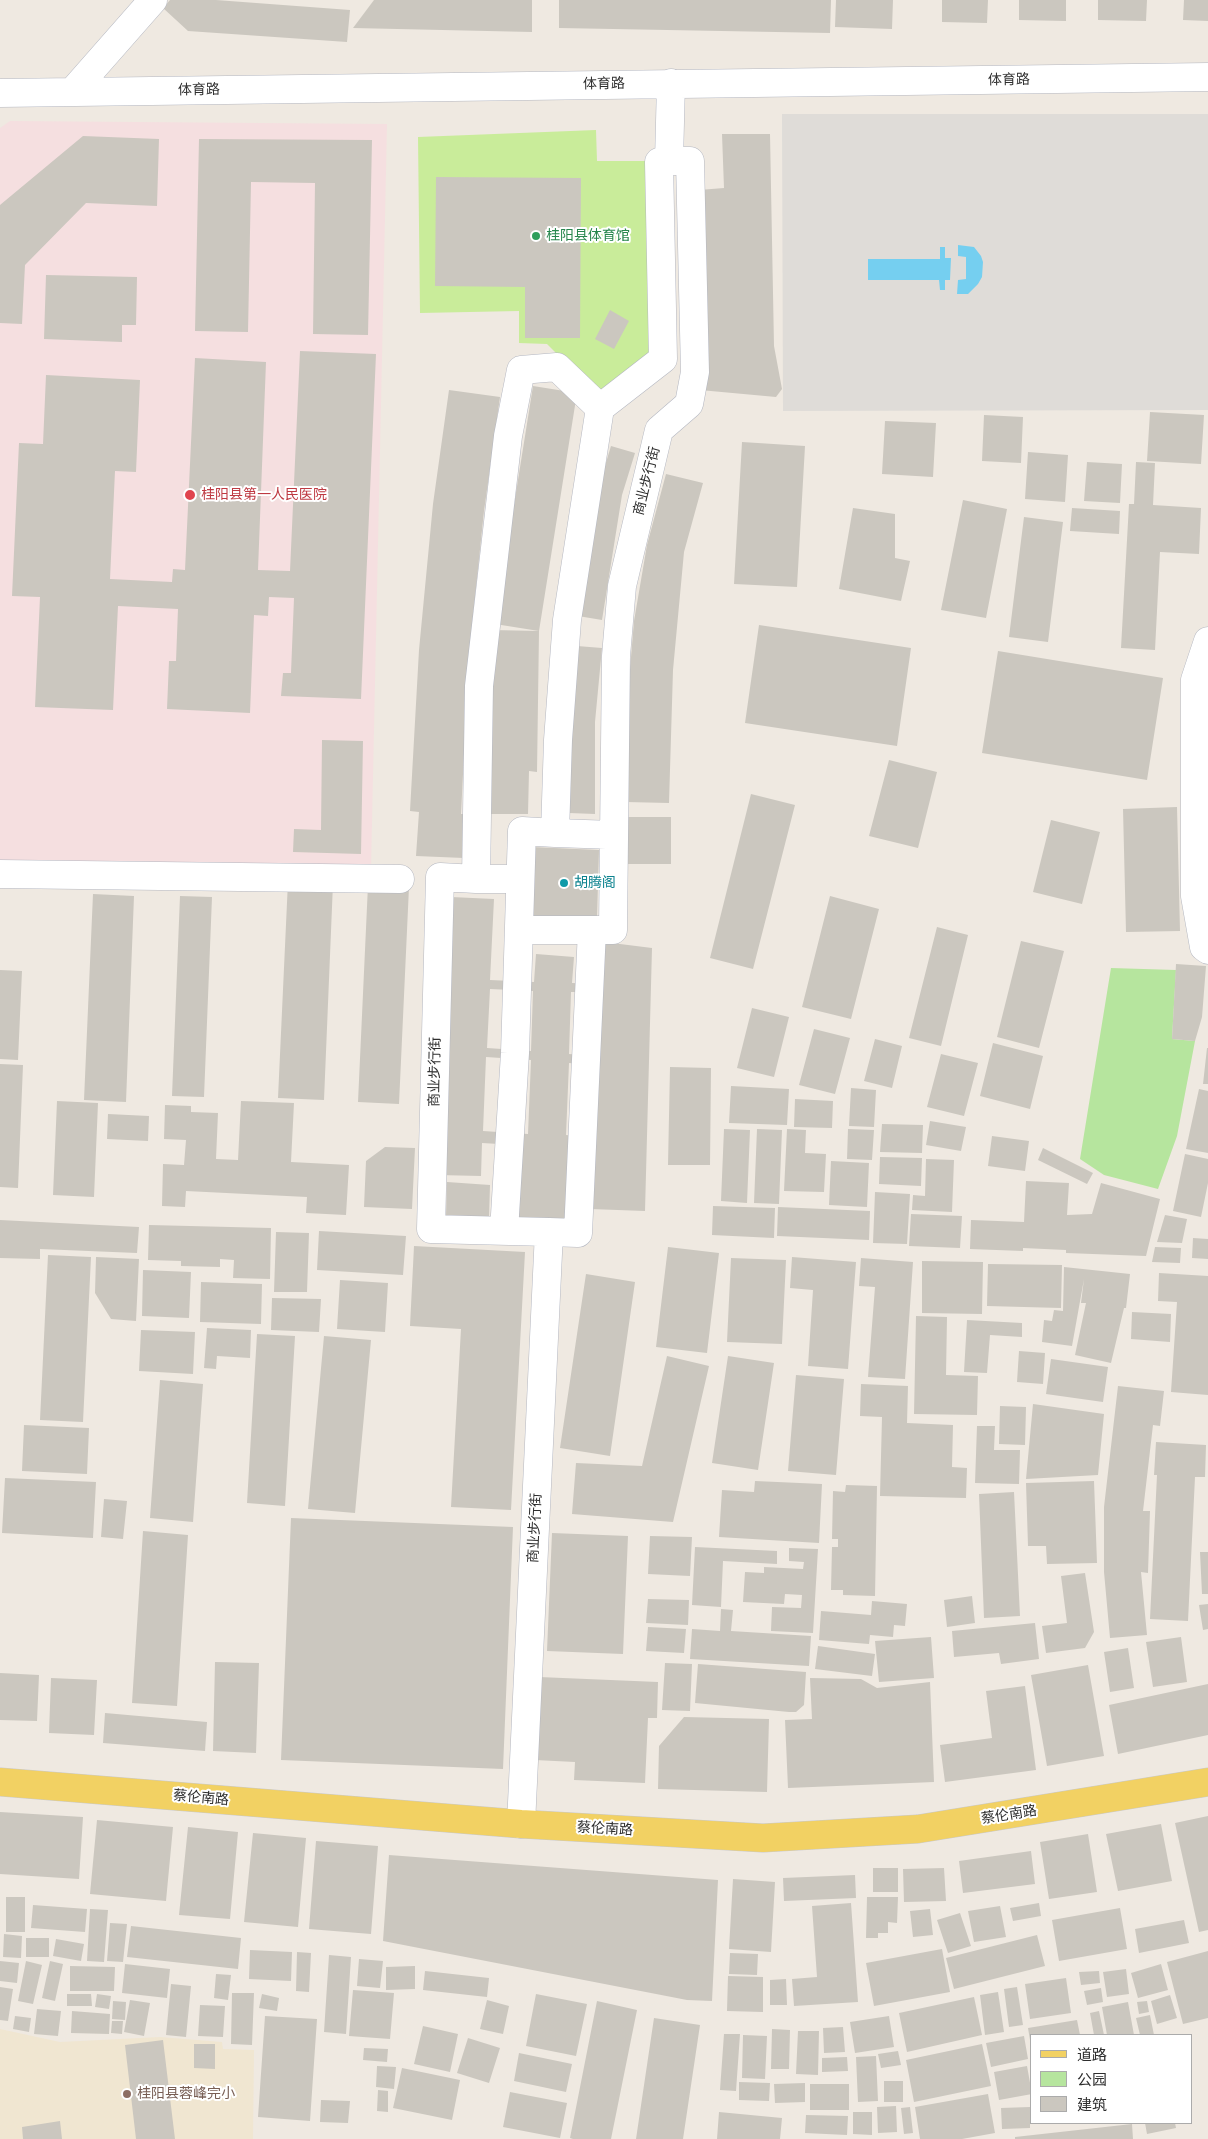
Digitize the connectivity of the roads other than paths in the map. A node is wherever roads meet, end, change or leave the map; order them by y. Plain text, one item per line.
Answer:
1 (153, 0) edge
2 (1208, 77) edge
3 (670, 83) junction
4 (72, 91) junction
5 (0, 92) edge
6 (669, 161) junction
7 (600, 408) junction
8 (1208, 641) edge
9 (555, 833) junction
10 (614, 835) junction
11 (0, 874) edge
12 (400, 878) dead end
13 (476, 879) junction
14 (520, 879) junction
15 (519, 930) junction
16 (592, 930) junction
17 (1208, 950) edge
18 (504, 1231) junction
19 (549, 1232) junction
20 (0, 1782) edge
21 (1208, 1782) edge
22 (521, 1824) junction

1 - 4 street
2 - 3 street, 体育路
3 - 4 street, 体育路
3 - 6 street
4 - 5 street, 体育路
6 - 7 street
6 - 10 street, 商业步行街
7 - 9 street
7 - 13 street
8 - 17 street
9 - 10 street
9 - 14 street
10 - 16 street, 商业步行街
11 - 12 street
13 - 14 street, 商业步行街
13 - 18 street, 商业步行街
14 - 15 street
15 - 16 street, 商业步行街
15 - 18 street
16 - 19 street, 商业步行街
18 - 19 street, 商业步行街
19 - 22 street, 商业步行街
20 - 22 main road, 蔡伦南路
21 - 22 main road, 蔡伦南路

